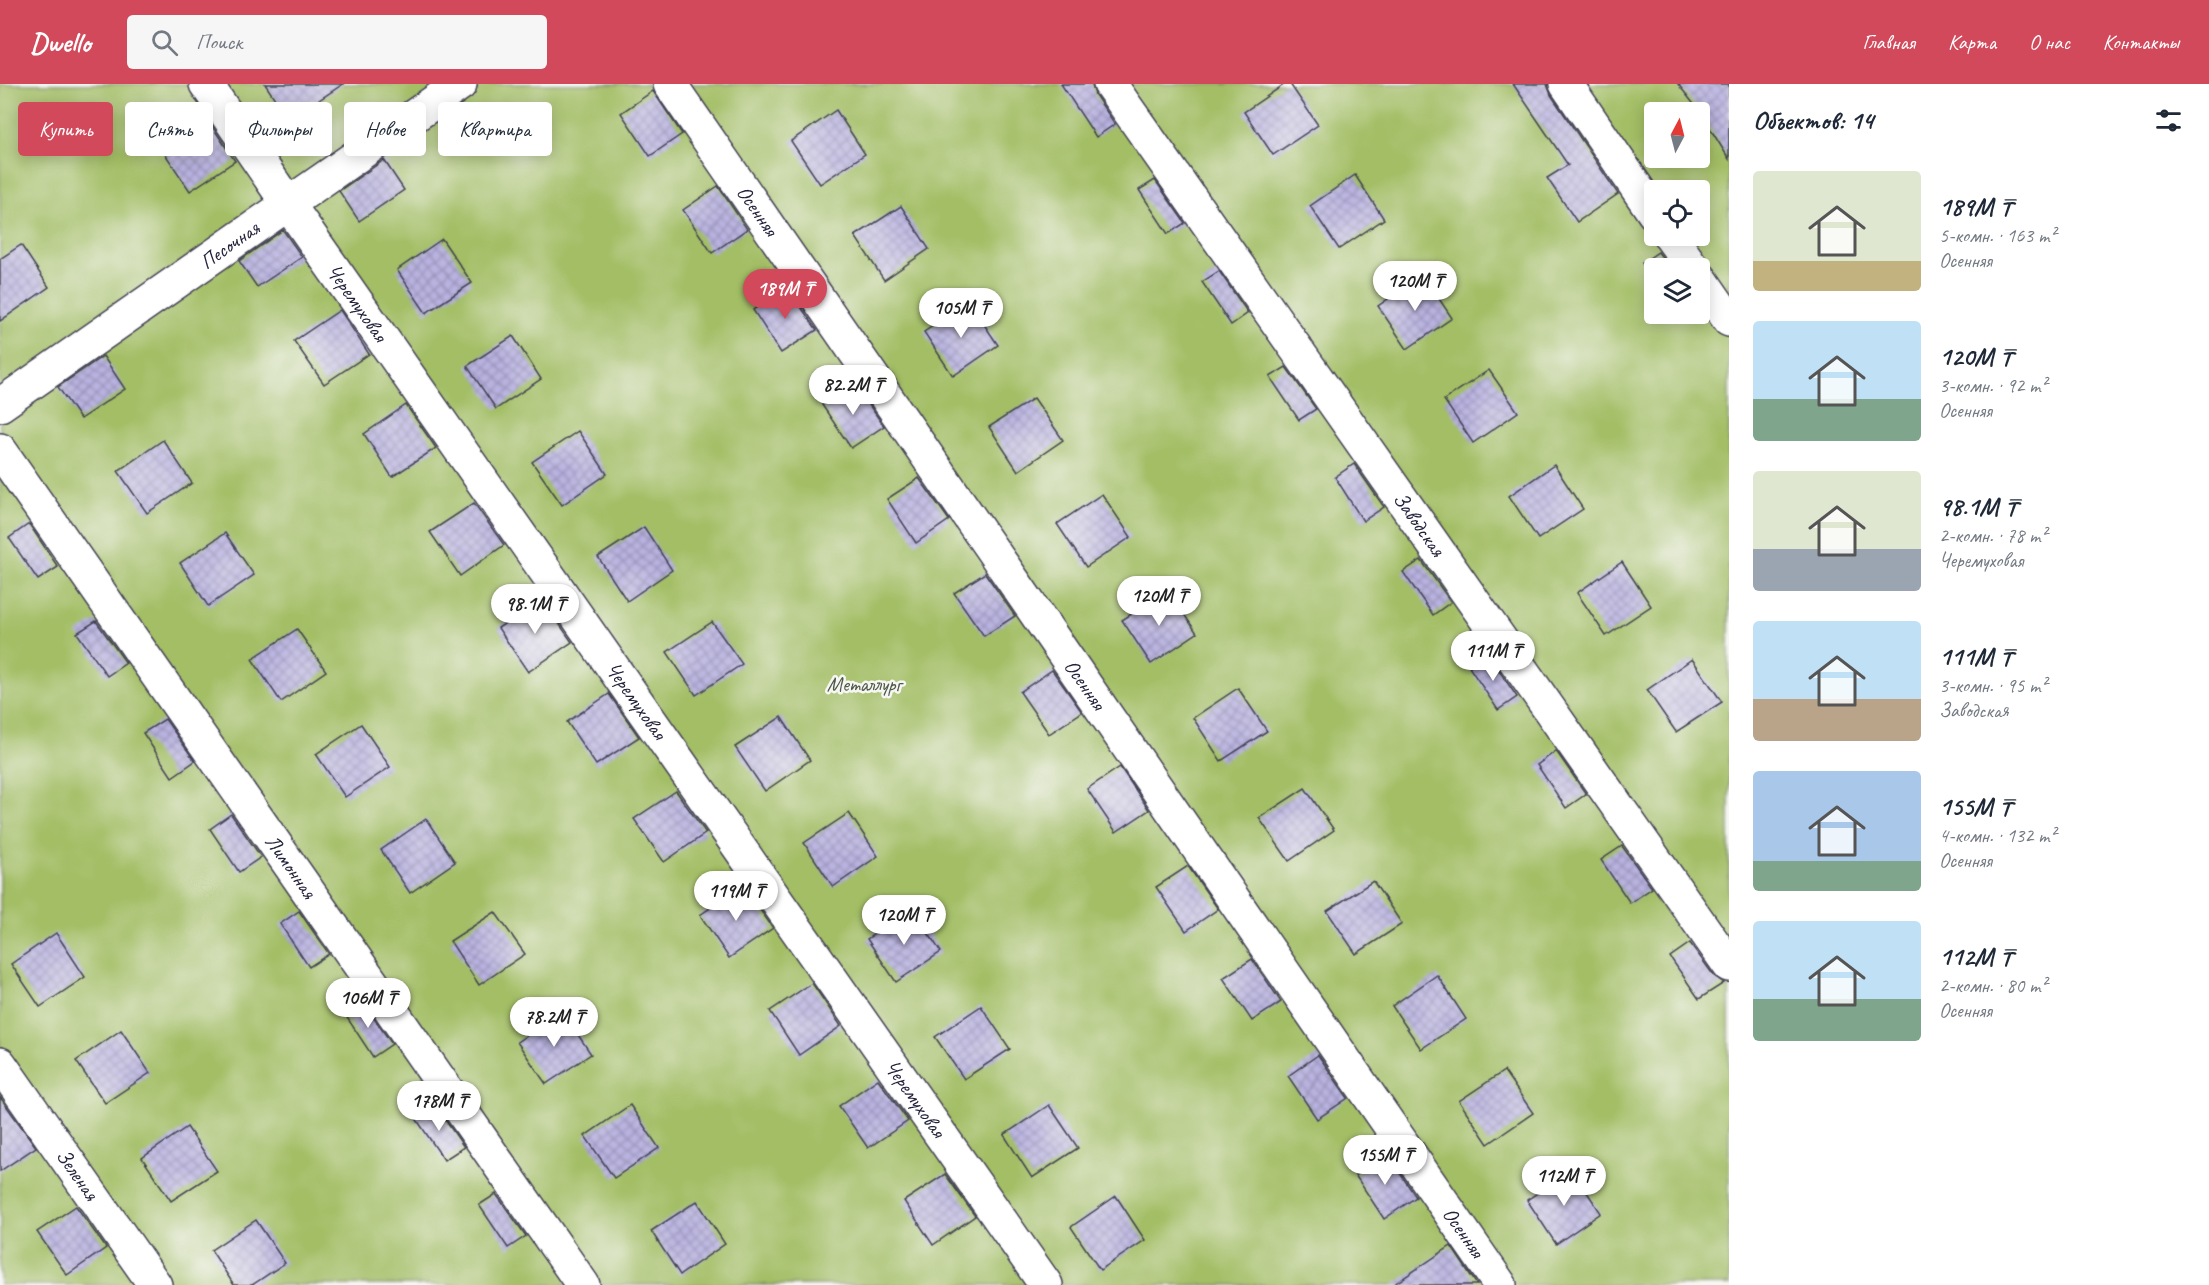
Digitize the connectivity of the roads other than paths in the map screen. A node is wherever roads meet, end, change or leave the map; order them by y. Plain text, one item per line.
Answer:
1 (206, 84) edge
2 (460, 84) edge
3 (670, 84) edge
4 (1110, 84) edge
5 (1566, 84) edge
6 (1644, 198) edge
7 (288, 204) junction
8 (1710, 292) edge
9 (1729, 320) edge
10 (0, 405) edge
11 (0, 450) edge
12 (1729, 965) edge
13 (0, 1064) edge
14 (154, 1285) edge
15 (583, 1285) edge
16 (1046, 1285) edge
17 (1500, 1285) edge

1 - 7 street, Черемуховая
2 - 7 street, Песочная
3 - 17 street, Осенняя
4 - 12 street, Заводская
5 - 6 street
7 - 10 street, Песочная
7 - 16 street, Черемуховая
8 - 9 street
11 - 15 street, Лимонная
13 - 14 street, Зеленая

